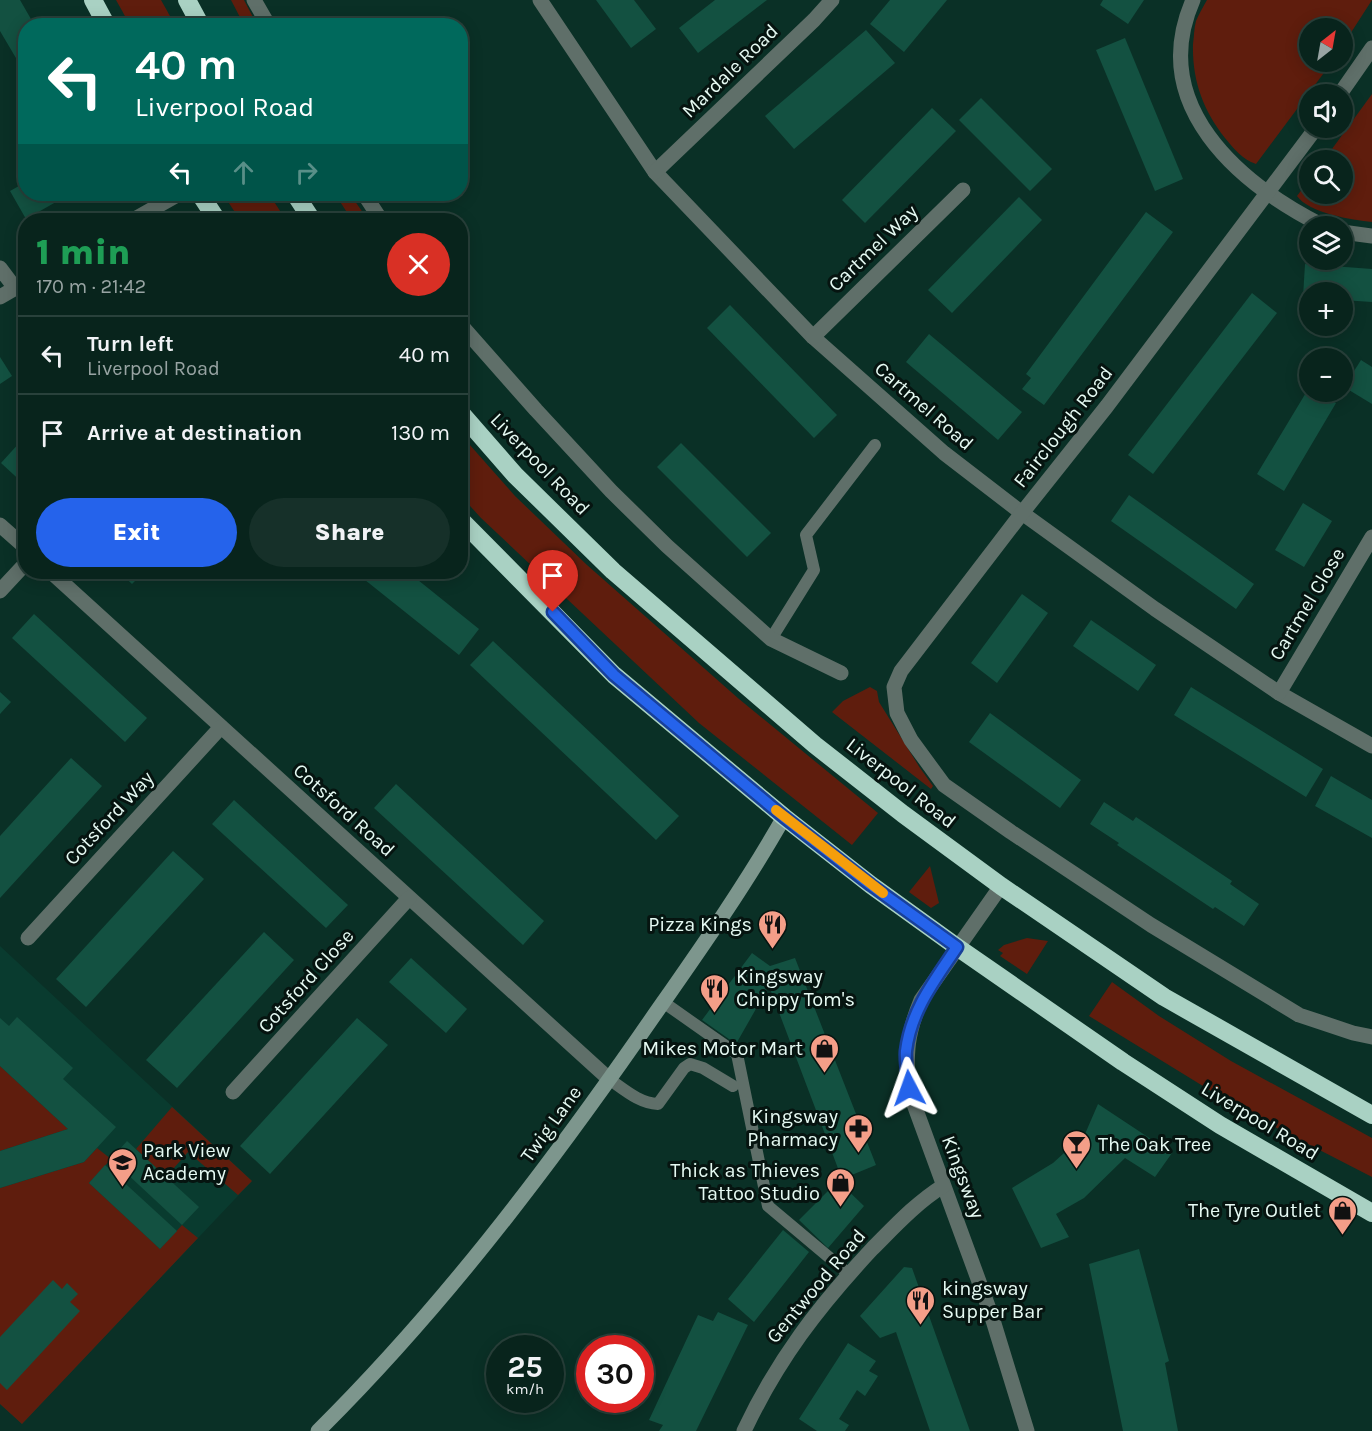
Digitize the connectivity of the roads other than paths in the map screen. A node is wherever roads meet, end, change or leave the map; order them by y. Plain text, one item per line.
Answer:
1 (93, 0) edge
2 (187, 0) edge
3 (254, 0) edge
4 (540, 0) edge
5 (832, 0) edge
6 (1193, 0) edge
7 (103, 18) edge
8 (197, 18) edge
9 (264, 18) edge
10 (1372, 48) edge
11 (1347, 84) edge
12 (1309, 138) edge
13 (655, 172) junction
14 (963, 190) dead end
15 (1267, 194) junction
16 (167, 201) edge
17 (145, 213) edge
18 (1306, 216) edge
19 (1353, 233) edge
20 (1372, 236) edge
21 (0, 268) edge
22 (18, 283) edge
23 (18, 286) edge
24 (0, 297) edge
25 (468, 333) edge
26 (813, 337) junction
27 (468, 421) edge
28 (875, 445) dead end
29 (1022, 513) junction
30 (0, 525) edge
31 (468, 527) edge
32 (1372, 537) edge
33 (18, 541) edge
34 (18, 572) edge
35 (59, 579) edge
36 (0, 591) edge
37 (771, 639) junction
38 (841, 673) dead end
39 (894, 687) joint
40 (1279, 693) junction
41 (221, 727) junction
42 (1372, 746) edge
43 (784, 817) junction
44 (1001, 886) junction
45 (409, 898) junction
46 (28, 938) dead end
47 (957, 947) junction
48 (663, 1002) junction
49 (1372, 1037) edge
50 (609, 1079) junction
51 (733, 1086) dead end
52 (233, 1092) dead end
53 (1372, 1116) edge
54 (943, 1186) junction
55 (1372, 1213) edge
56 (849, 1274) junction
57 (318, 1431) edge
58 (744, 1431) edge
59 (1027, 1431) edge

1 - 7 highway
2 - 8 highway
3 - 9 street
4 - 13 street, Cartmel Road
5 - 13 street, Mardale Road
6 - 15 street
10 - 11 street
12 - 15 street, Fairclough Road
13 - 26 street, Cartmel Road
14 - 26 street, Cartmel Way
15 - 18 street
15 - 29 street, Fairclough Road
16 - 17 street
19 - 20 street
21 - 22 street
23 - 24 street
25 - 37 street
26 - 29 street, Cartmel Road
27 - 44 highway, Liverpool Road
28 - 37 lane
29 - 39 street, Fairclough Road
29 - 40 street, Cartmel Road
30 - 33 street
31 - 43 highway, Liverpool Road
32 - 40 street, Cartmel Close
34 - 36 street
35 - 41 street, Cotsford Road
37 - 38 street
39 - 49 street, Liverpool Road
40 - 42 street, Cartmel Road
41 - 45 street, Cotsford Road
41 - 46 street, Cotsford Way
43 - 47 highway, Liverpool Road
43 - 48 street, Twig Lane
44 - 47 street, Kingsway
44 - 53 highway, Liverpool Road
45 - 50 street, Cotsford Road
45 - 52 street, Cotsford Close
47 - 54 street, Kingsway
47 - 55 highway, Liverpool Road
48 - 50 street, Twig Lane
48 - 56 lane
50 - 51 lane
50 - 57 street, Twig Lane
54 - 56 street, Gentwood Road
54 - 59 street, Kingsway
56 - 58 street, Gentwood Road

